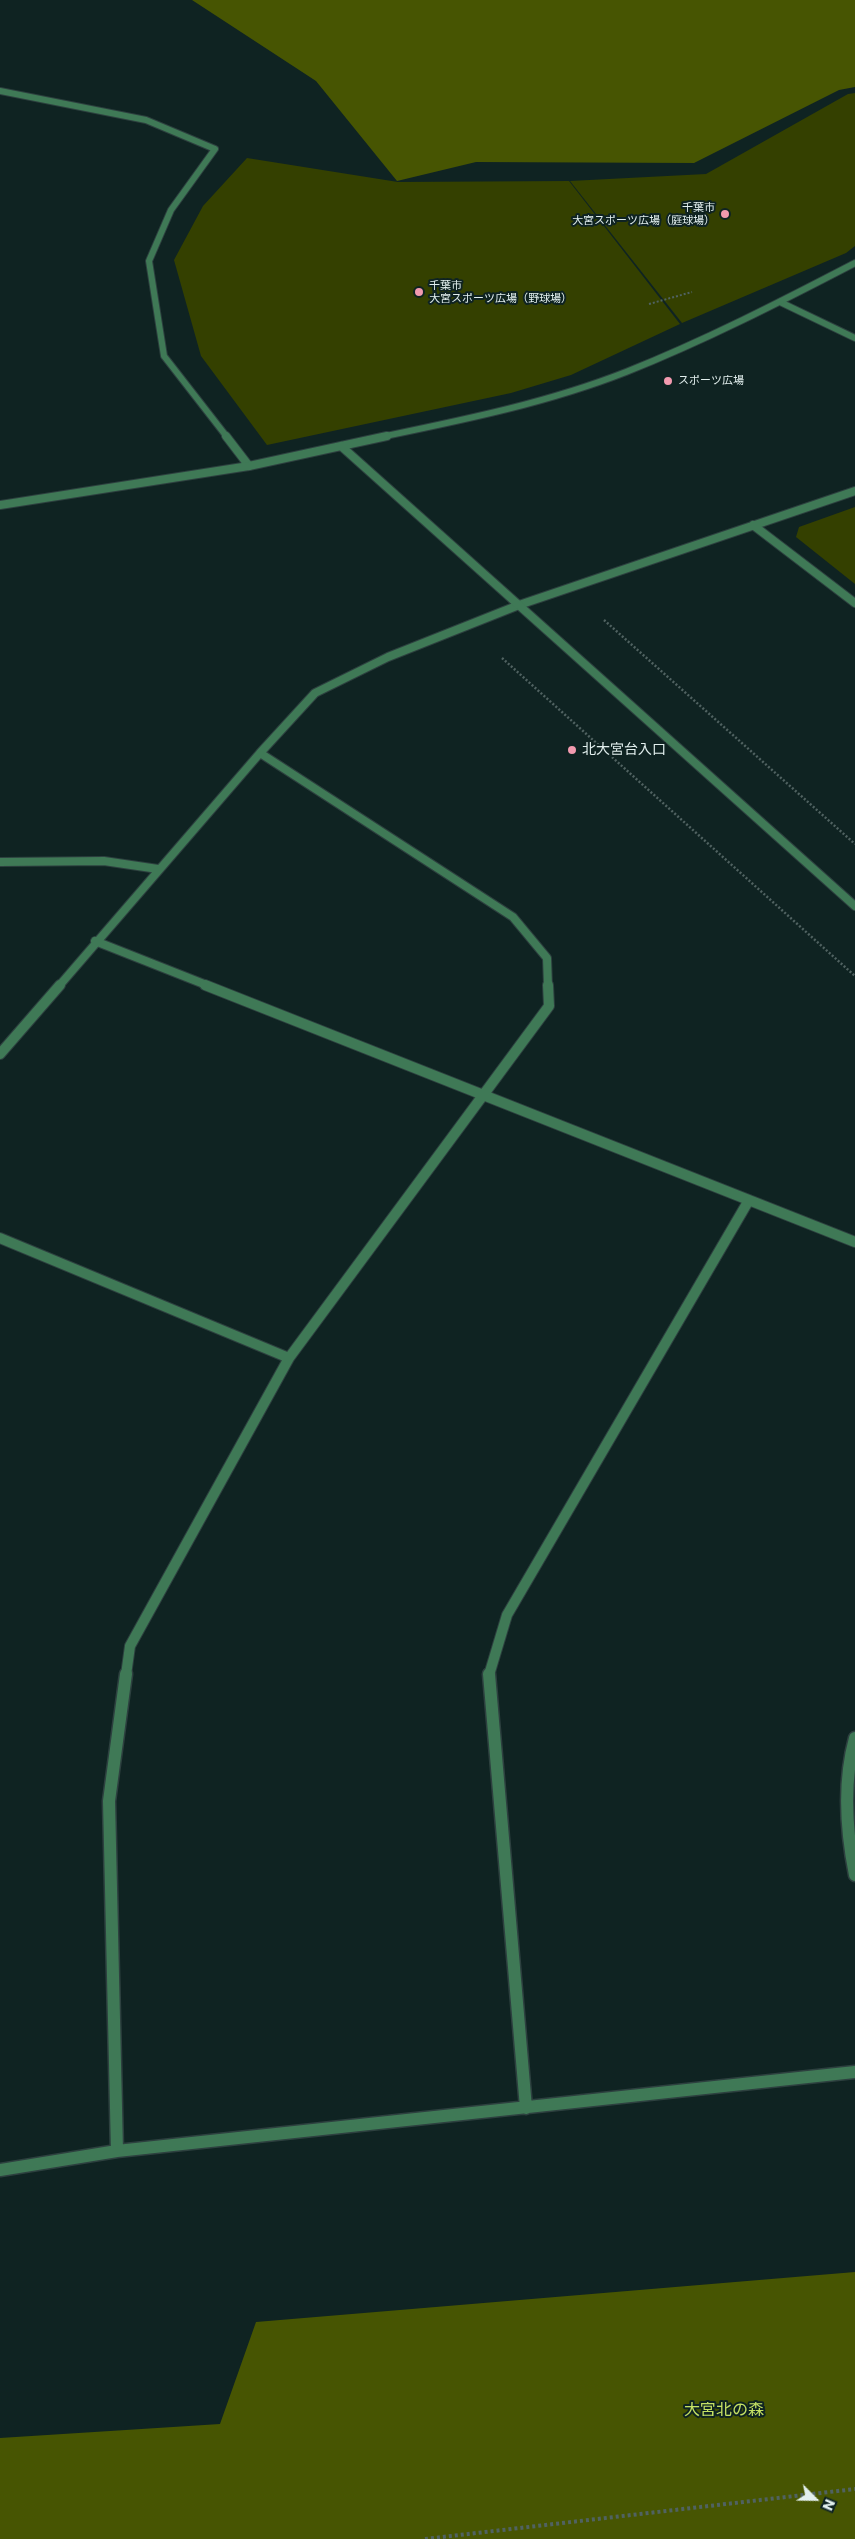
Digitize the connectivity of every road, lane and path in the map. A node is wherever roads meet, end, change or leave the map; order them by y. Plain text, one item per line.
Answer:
1 (0, 91) edge
2 (855, 263) edge
3 (692, 292) dead end
4 (780, 302) junction
5 (649, 304) dead end
6 (855, 338) edge
7 (341, 446) junction
8 (249, 466) junction
9 (855, 491) edge
10 (0, 505) edge
11 (753, 525) junction
12 (855, 603) edge
13 (519, 605) junction
14 (602, 618) dead end
15 (496, 653) dead end
16 (260, 754) junction
17 (855, 844) edge
18 (0, 862) edge
19 (158, 869) junction
20 (855, 906) edge
21 (95, 941) junction
22 (855, 976) edge
23 (0, 1054) edge
24 (483, 1094) junction
25 (749, 1200) junction
26 (0, 1238) edge
27 (855, 1242) edge
28 (289, 1358) junction
29 (855, 1738) edge
30 (855, 1875) edge
31 (855, 2072) edge
32 (526, 2108) junction
33 (117, 2151) junction
34 (0, 2170) edge
35 (855, 2489) edge
36 (424, 2539) edge

1 - 8 street
2 - 4 street
3 - 5 path
4 - 6 street
4 - 7 street
7 - 8 street
7 - 13 street
8 - 10 street
9 - 11 street
11 - 12 street
11 - 13 street
13 - 16 street
13 - 20 street
14 - 17 path
15 - 22 path
16 - 19 street
16 - 24 street
18 - 19 street
19 - 21 street
21 - 23 street
21 - 24 street
24 - 25 street
24 - 28 street
25 - 27 street
25 - 32 street
26 - 28 street
28 - 33 street
29 - 30 street
31 - 32 street
32 - 33 street
33 - 34 street
35 - 36 path

